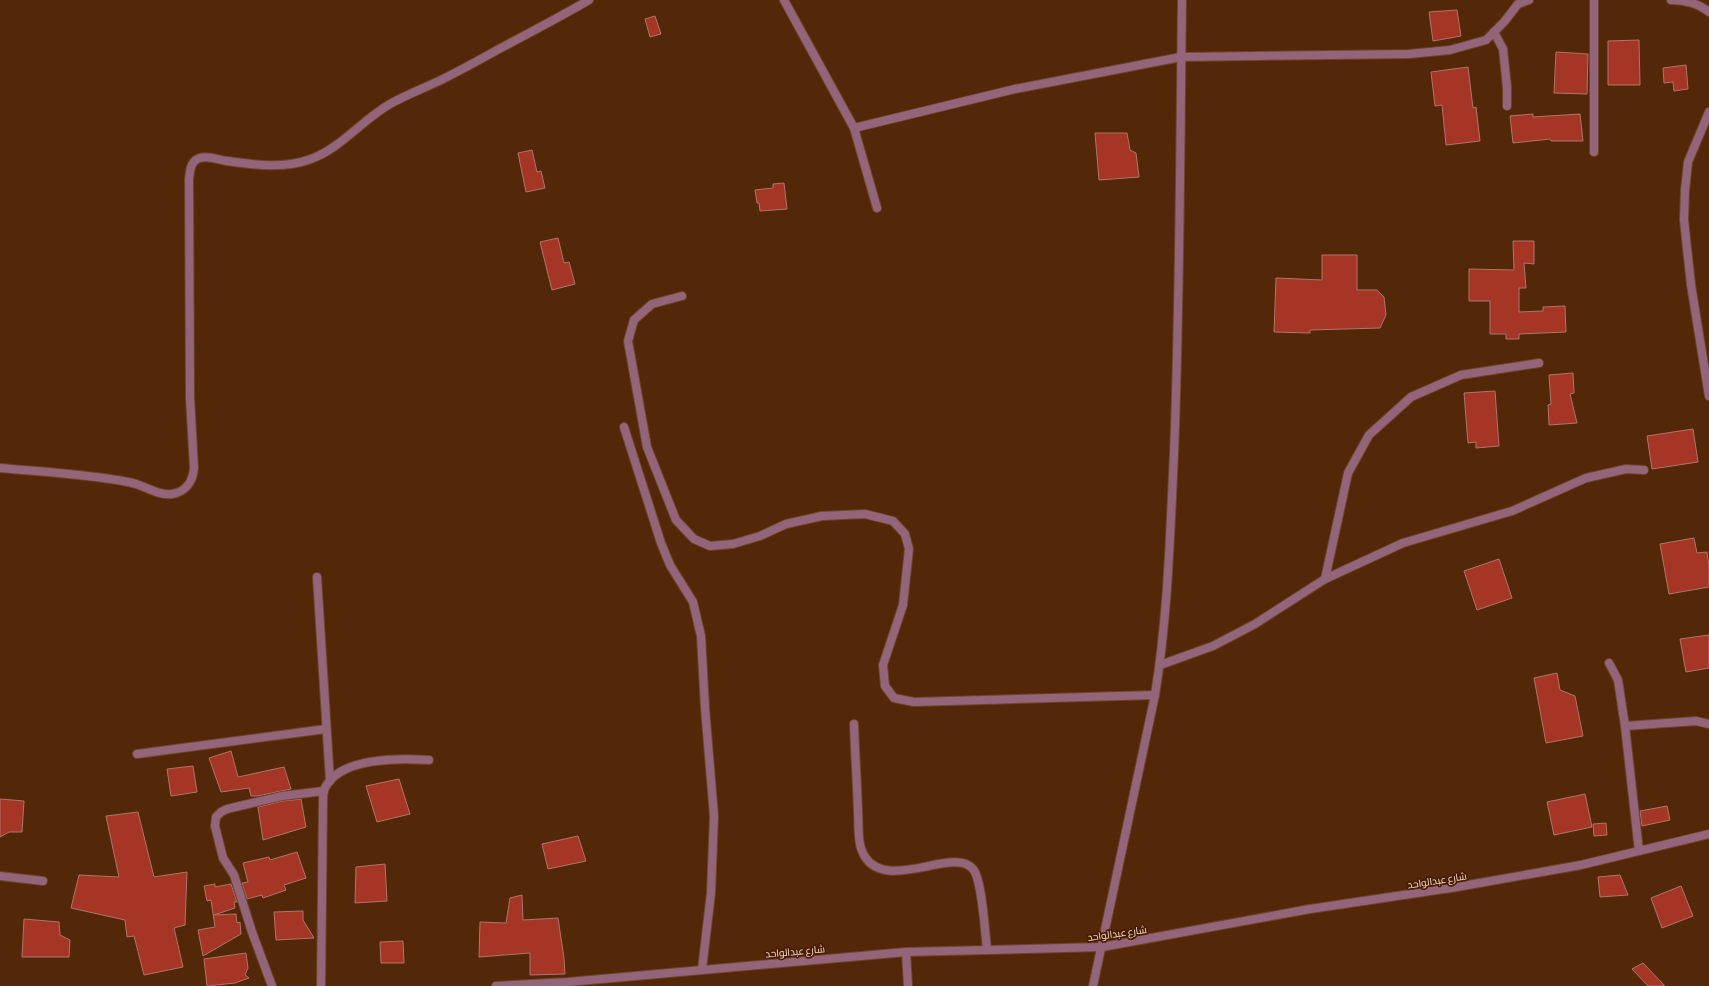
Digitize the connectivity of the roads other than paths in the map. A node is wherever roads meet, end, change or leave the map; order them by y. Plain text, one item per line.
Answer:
1 (589, 0) edge
2 (784, 0) edge
3 (1182, 0) edge
4 (1529, 0) edge
5 (1594, 0) edge
6 (1671, 0) edge
7 (1709, 12) edge
8 (1494, 32) junction
9 (1181, 57) junction
10 (1507, 106) dead end
11 (1709, 112) edge
12 (854, 128) junction
13 (1594, 152) dead end
14 (877, 208) dead end
15 (682, 296) dead end
16 (1539, 363) dead end
17 (1709, 396) edge
18 (624, 427) dead end
19 (0, 468) edge
20 (1644, 470) dead end
21 (317, 577) dead end
22 (1325, 579) junction
23 (1609, 663) dead end
24 (1160, 665) junction
25 (1156, 695) junction
26 (854, 724) dead end
27 (1709, 724) edge
28 (1625, 726) junction
29 (326, 729) junction
30 (137, 754) dead end
31 (429, 760) dead end
32 (330, 781) junction
33 (324, 791) junction
34 (1709, 834) edge
35 (1639, 851) junction
36 (0, 876) edge
37 (42, 881) dead end
38 (1102, 947) junction
39 (987, 949) junction
40 (906, 952) junction
41 (702, 969) junction
42 (568, 984) edge
43 (272, 986) edge
44 (321, 986) edge
45 (496, 986) edge
46 (908, 986) edge
47 (1093, 986) edge

1 - 19 street
2 - 12 street
3 - 9 street
4 - 8 street
5 - 13 street
6 - 7 street
8 - 9 street
8 - 10 street
9 - 12 street
9 - 24 street
11 - 17 street
12 - 14 street
15 - 25 street
16 - 22 street
18 - 41 street
20 - 22 street
21 - 29 street
22 - 24 street
23 - 28 street
24 - 25 street
25 - 38 street
26 - 39 street
27 - 28 street
28 - 35 street
29 - 30 street
29 - 32 street
31 - 32 street
32 - 33 street
33 - 43 street
33 - 44 street
34 - 35 street, شارع عبدالواحد
35 - 38 street, شارع عبدالواحد
36 - 37 street
38 - 39 street, شارع عبدالواحد
38 - 47 street
39 - 40 street, شارع عبدالواحد
40 - 41 street, شارع عبدالواحد
40 - 46 street
41 - 42 street, شارع عبدالواحد
42 - 45 street, شارع عبدالواحد

